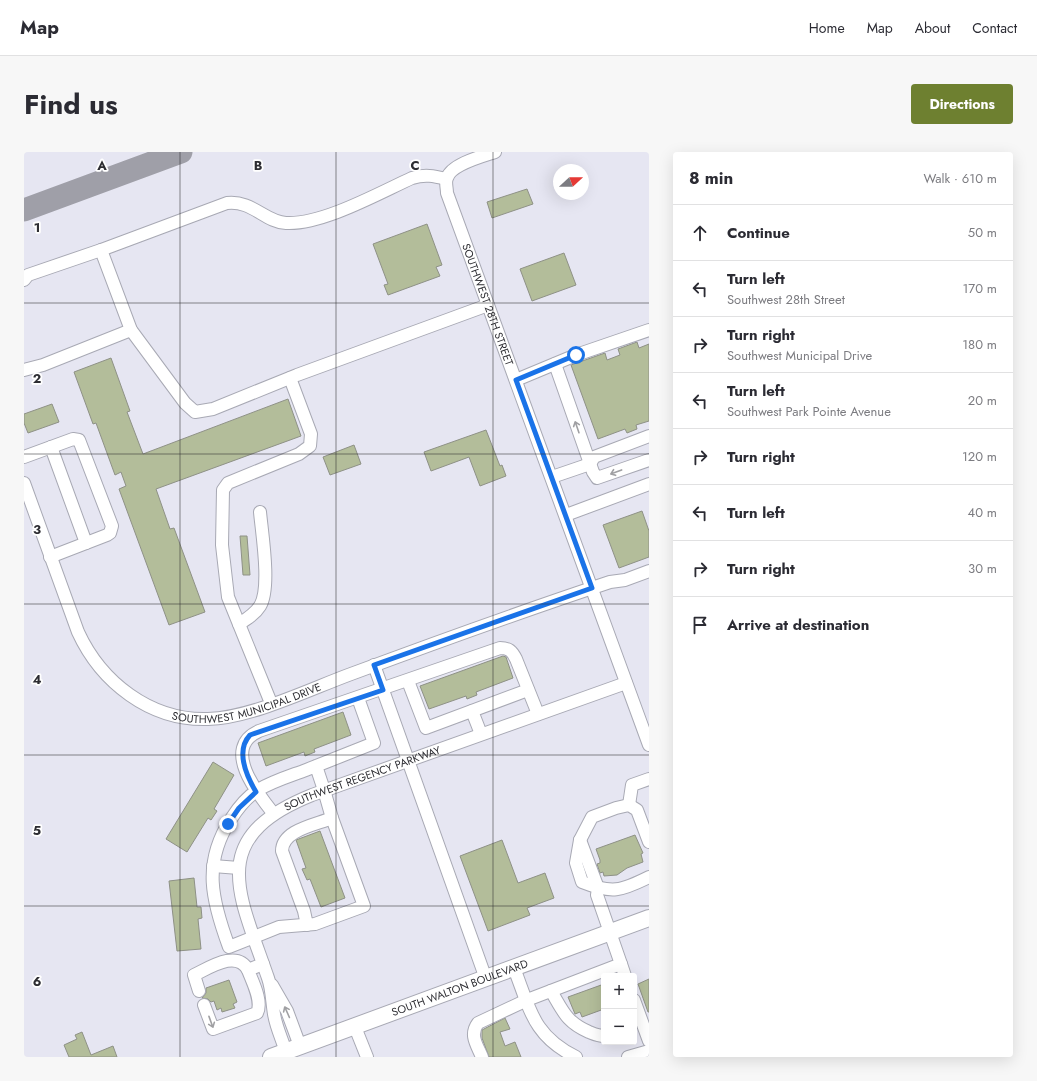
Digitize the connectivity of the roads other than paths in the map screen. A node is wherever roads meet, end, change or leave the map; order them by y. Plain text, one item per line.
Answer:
1 (495, 152) edge
2 (446, 179) junction
3 (102, 250) junction
4 (24, 280) edge
5 (488, 305) junction
6 (131, 330) junction
7 (649, 330) edge
8 (555, 364) junction
9 (24, 370) edge
10 (290, 378) junction
11 (516, 380) junction
12 (649, 436) edge
13 (51, 447) junction
14 (24, 457) edge
15 (649, 460) edge
16 (590, 464) junction
17 (552, 477) junction
18 (24, 483) edge
19 (649, 484) edge
20 (260, 512) dead end
21 (566, 515) junction
22 (86, 543) junction
23 (50, 557) junction
24 (649, 571) edge
25 (592, 588) junction
26 (239, 624) junction
27 (374, 665) junction
28 (408, 681) junction
29 (626, 682) junction
30 (383, 690) junction
31 (528, 690) junction
32 (358, 698) junction
33 (271, 703) junction
34 (472, 711) junction
35 (538, 714) junction
36 (481, 734) junction
37 (649, 745) edge
38 (408, 760) junction
39 (316, 766) junction
40 (649, 779) edge
41 (324, 790) junction
42 (256, 792) junction
43 (629, 805) junction
44 (273, 814) junction
45 (332, 818) junction
46 (649, 842) edge
47 (213, 866) junction
48 (239, 868) junction
49 (649, 877) edge
50 (598, 888) junction
51 (649, 918) edge
52 (308, 925) junction
53 (610, 933) junction
54 (253, 936) junction
55 (263, 964) junction
56 (621, 964) junction
57 (514, 968) junction
58 (248, 970) junction
59 (625, 973) edge
60 (486, 979) junction
61 (199, 991) dead end
62 (551, 991) junction
63 (527, 1000) junction
64 (204, 1005) dead end
65 (636, 1009) edge
66 (355, 1027) junction
67 (639, 1028) edge
68 (601, 1036) edge
69 (649, 1041) edge
70 (293, 1049) junction
71 (649, 1051) edge
72 (271, 1057) edge
73 (367, 1057) edge
74 (482, 1057) edge
75 (576, 1057) edge
76 (628, 1057) edge

1 - 2 street
2 - 3 street
2 - 5 street, SOUTHWEST 28TH STREET
3 - 4 street
3 - 6 street
5 - 10 street
5 - 11 street, SOUTHWEST 28TH STREET
6 - 9 street
6 - 10 street
7 - 8 street
8 - 11 street
16 -> 8 street
10 - 26 street
11 - 17 street, SOUTHWEST 28TH STREET
12 - 16 street
13 - 14 street
13 - 22 street
13 - 22 street
15 -> 16 street
16 - 17 street
17 - 21 street, SOUTHWEST 28TH STREET
18 - 23 street, SOUTHWEST MUNICIPAL DRIVE
19 - 21 street
20 - 26 street
21 - 25 street, SOUTHWEST 28TH STREET
22 - 23 street
23 - 33 street, SOUTHWEST MUNICIPAL DRIVE
24 - 25 street, SOUTHWEST MUNICIPAL DRIVE
25 - 27 street, SOUTHWEST MUNICIPAL DRIVE
25 - 29 street, SOUTHWEST 28TH STREET
26 - 33 street
27 - 30 street
27 - 33 street, SOUTHWEST MUNICIPAL DRIVE
28 - 30 street
28 - 31 street
28 - 34 street
29 - 35 street, SOUTHWEST REGENCY PARKWAY
29 - 37 street, SOUTHWEST 28TH STREET
30 - 32 street
30 - 38 street
31 - 34 street
31 - 35 street
32 - 39 street
32 - 42 street
34 - 36 street
35 - 36 street, SOUTHWEST REGENCY PARKWAY
36 - 38 street, SOUTHWEST REGENCY PARKWAY
38 - 41 street, SOUTHWEST REGENCY PARKWAY
38 - 60 street
39 - 41 street
39 - 42 street
40 - 43 street
41 - 44 street, SOUTHWEST REGENCY PARKWAY
41 - 45 street
42 - 44 street
42 - 47 street
43 - 46 street
43 - 50 street
44 - 48 street, SOUTHWEST REGENCY PARKWAY
45 - 52 street
45 - 52 street
47 - 48 street
47 - 54 street
48 - 54 street, SOUTHWEST REGENCY PARKWAY
49 - 50 street
50 - 53 street
51 - 53 main road, SOUTH WALTON BOULEVARD
52 - 54 street
53 - 56 street
53 - 57 main road, SOUTH WALTON BOULEVARD
54 - 55 street, SOUTHWEST REGENCY PARKWAY
55 - 58 street
55 - 70 street, SOUTHWEST REGENCY PARKWAY
56 - 59 street
56 - 62 street
57 - 60 main road, SOUTH WALTON BOULEVARD
57 - 63 street
58 - 61 street
64 -> 58 street
60 - 66 main road, SOUTH WALTON BOULEVARD
62 - 63 street
62 - 68 street
63 - 74 street
63 - 75 street
65 - 67 street
66 - 70 main road, SOUTH WALTON BOULEVARD
66 - 73 street
67 - 69 street
70 - 72 main road, SOUTH WALTON BOULEVARD
71 - 76 street

